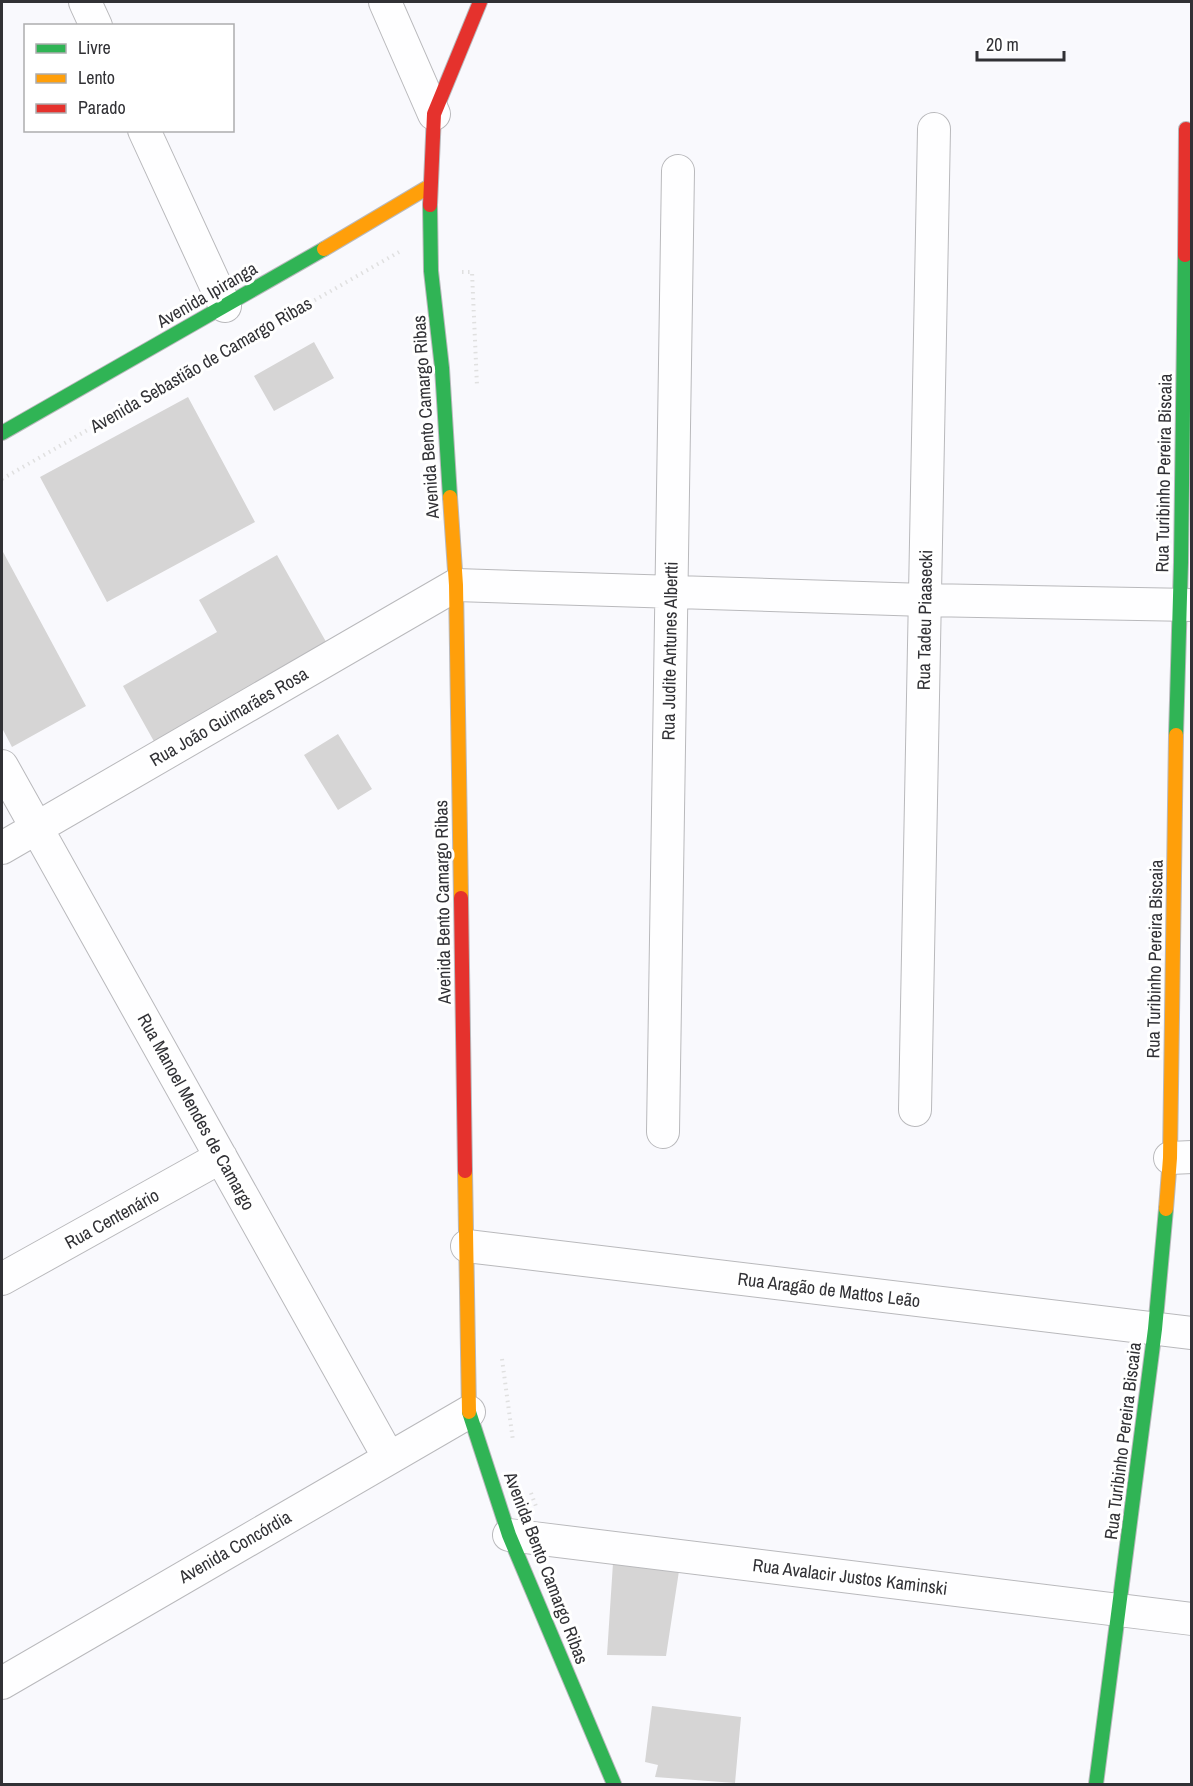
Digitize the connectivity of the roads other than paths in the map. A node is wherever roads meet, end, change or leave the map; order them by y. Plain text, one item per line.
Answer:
1 (85, 2) edge
2 (385, 2) edge
3 (480, 2) edge
4 (95, 24) edge
5 (434, 114) junction
6 (934, 129) dead end
7 (1186, 129) dead end
8 (145, 132) edge
9 (678, 171) dead end
10 (430, 186) junction
11 (225, 306) junction
12 (2, 433) edge
13 (456, 585) junction
14 (671, 593) junction
15 (925, 600) junction
16 (1186, 605) edge
17 (2, 766) edge
18 (36, 828) junction
19 (2, 848) edge
20 (915, 1110) dead end
21 (663, 1132) dead end
22 (221, 1157) junction
23 (1181, 1157) edge
24 (467, 1246) junction
25 (2, 1279) edge
26 (1155, 1329) junction
27 (1191, 1334) edge
28 (469, 1412) junction
29 (389, 1458) junction
30 (509, 1535) junction
31 (1120, 1610) junction
32 (1191, 1619) edge
33 (2, 1683) edge
34 (614, 1785) edge
35 (1096, 1785) edge

1 - 4 street
2 - 5 street
3 - 5 street, Avenida Bento Camargo Ribas
5 - 10 street, Avenida Bento Camargo Ribas
6 - 15 street, Rua Tadeu Piaasecki
7 - 16 street, Rua Turibinho Pereira Biscaia
8 - 11 street
9 - 14 street, Rua Judite Antunes Albertti
10 - 11 street, Avenida Ipiranga
10 - 13 street, Avenida Bento Camargo Ribas
11 - 12 street, Avenida Ipiranga
13 - 14 street
13 - 18 street, Rua João Guimarães Rosa
13 - 24 street, Avenida Bento Camargo Ribas
14 - 15 street
14 - 21 street, Rua Judite Antunes Albertti
15 - 16 street
15 - 20 street, Rua Tadeu Piaasecki
16 - 23 street, Rua Turibinho Pereira Biscaia
17 - 18 street, Rua Manoel Mendes de Camargo
18 - 19 street, Rua João Guimarães Rosa
18 - 22 street, Rua Manoel Mendes de Camargo
22 - 25 street, Rua Centenário
22 - 29 street, Rua Manoel Mendes de Camargo
23 - 26 street, Rua Turibinho Pereira Biscaia
24 - 26 street, Rua Aragão de Mattos Leão
24 - 28 street, Avenida Bento Camargo Ribas
26 - 27 street, Rua Aragão de Mattos Leão
26 - 31 street, Rua Turibinho Pereira Biscaia
28 - 29 street, Avenida Concórdia
28 - 30 street, Avenida Bento Camargo Ribas
29 - 33 street, Avenida Concórdia
30 - 31 street, Rua Avalacir Justos Kaminski
30 - 34 street, Avenida Bento Camargo Ribas
31 - 32 street, Rua Avalacir Justos Kaminski
31 - 35 street, Rua Turibinho Pereira Biscaia

